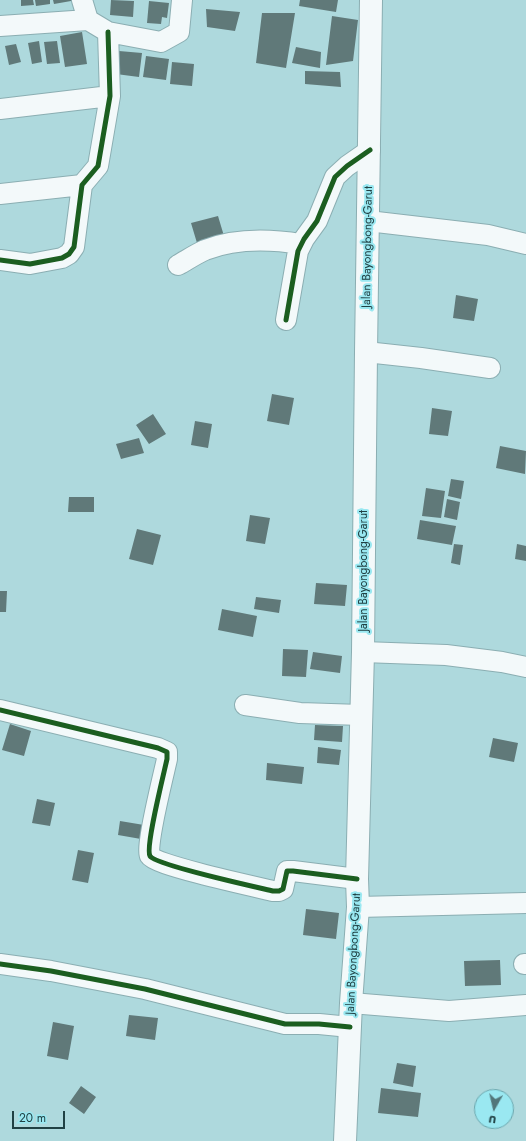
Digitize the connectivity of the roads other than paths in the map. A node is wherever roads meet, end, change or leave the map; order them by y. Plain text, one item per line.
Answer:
1 (82, 0) edge
2 (182, 0) edge
3 (371, 0) edge
4 (88, 20) junction
5 (0, 26) edge
6 (108, 32) junction
7 (110, 96) junction
8 (0, 109) edge
9 (370, 150) junction
10 (82, 185) junction
11 (0, 194) edge
12 (368, 221) junction
13 (301, 244) junction
14 (526, 244) edge
15 (0, 260) edge
16 (178, 265) dead end
17 (286, 320) dead end
18 (366, 352) junction
19 (490, 368) dead end
20 (363, 652) junction
21 (526, 667) edge
22 (245, 705) dead end
23 (0, 710) edge
24 (361, 715) junction
25 (357, 879) junction
26 (526, 903) edge
27 (358, 907) junction
28 (0, 964) edge
29 (351, 1003) junction
30 (526, 1005) edge
31 (350, 1027) junction
32 (345, 1141) edge

1 - 4 street
2 - 6 street
3 - 9 main road, Jalan Bayongbong-Garut
4 - 5 street
4 - 6 street
6 - 7 street
7 - 8 street
7 - 10 street
9 - 12 main road, Jalan Bayongbong-Garut
9 - 13 street
10 - 11 street
10 - 15 street
12 - 14 street
12 - 18 main road, Jalan Bayongbong-Garut
13 - 16 street
13 - 17 street
18 - 19 street
18 - 20 main road, Jalan Bayongbong-Garut
20 - 21 street
20 - 24 main road, Jalan Bayongbong-Garut
22 - 24 street
23 - 25 street
24 - 25 main road, Jalan Bayongbong-Garut
25 - 27 main road, Jalan Bayongbong-Garut
26 - 27 street
27 - 29 main road, Jalan Bayongbong-Garut
28 - 31 street
29 - 30 street
29 - 31 main road, Jalan Bayongbong-Garut
31 - 32 main road, Jalan Bayongbong-Garut

